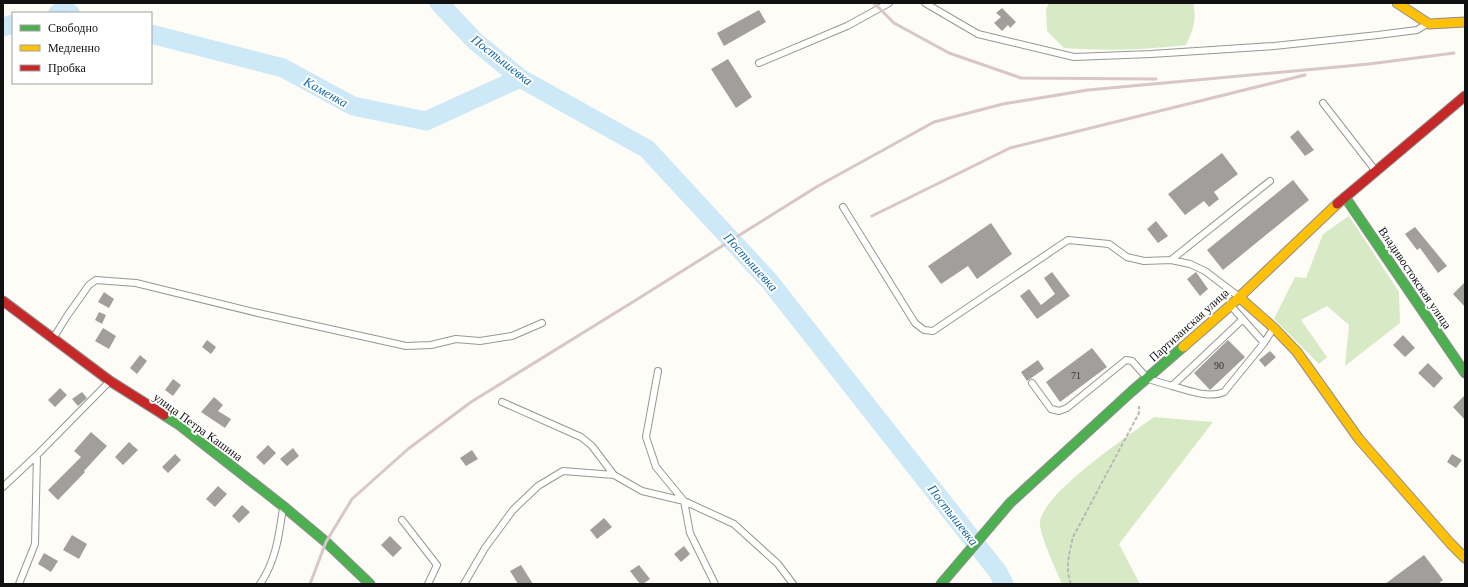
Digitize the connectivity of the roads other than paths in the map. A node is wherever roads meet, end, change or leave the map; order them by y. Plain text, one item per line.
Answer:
1 (889, 3) edge
2 (925, 3) edge
3 (1397, 3) edge
4 (1465, 22) edge
5 (1429, 24) junction
6 (759, 63) dead end
7 (1465, 96) edge
8 (1323, 103) dead end
9 (1376, 171) junction
10 (1270, 181) dead end
11 (1345, 197) junction
12 (843, 207) dead end
13 (1171, 260) junction
14 (1240, 297) junction
15 (3, 301) edge
16 (1231, 306) junction
17 (1243, 319) junction
18 (542, 323) dead end
19 (1274, 328) junction
20 (53, 339) junction
21 (1264, 342) junction
22 (658, 371) dead end
23 (1465, 373) edge
24 (1148, 378) junction
25 (110, 381) junction
26 (1032, 383) dead end
27 (1172, 386) junction
28 (502, 402) dead end
29 (37, 455) junction
30 (614, 474) junction
31 (3, 487) edge
32 (684, 501) junction
33 (284, 506) junction
34 (402, 520) dead end
35 (1465, 558) edge
36 (19, 584) edge
37 (260, 584) edge
38 (370, 584) edge
39 (428, 584) edge
40 (464, 584) edge
41 (715, 584) edge
42 (793, 584) edge
43 (941, 584) edge

1 - 6 lane
2 - 5 lane
3 - 5 main road
4 - 5 main road
7 - 9 main road, Партизанская улица
8 - 9 lane
9 - 11 main road, Партизанская улица
10 - 13 lane
11 - 14 main road, Партизанская улица
11 - 23 main road, Владивостокская улица
12 - 13 lane
13 - 14 lane
14 - 16 main road, Партизанская улица
14 - 19 main road
15 - 20 main road, улица Петра Кашина
16 - 17 lane
16 - 24 main road, Партизанская улица
17 - 21 lane
17 - 27 lane
18 - 20 lane
19 - 21 lane
19 - 35 main road
20 - 25 main road, улица Петра Кашина
21 - 27 lane
22 - 32 lane
24 - 26 lane
24 - 27 lane
24 - 43 main road, Партизанская улица
25 - 29 lane
25 - 33 main road, улица Петра Кашина
28 - 30 lane
29 - 31 lane
29 - 36 lane
30 - 32 lane
30 - 40 lane
32 - 41 lane
32 - 42 lane
33 - 37 lane
33 - 38 main road, улица Петра Кашина
34 - 39 lane

